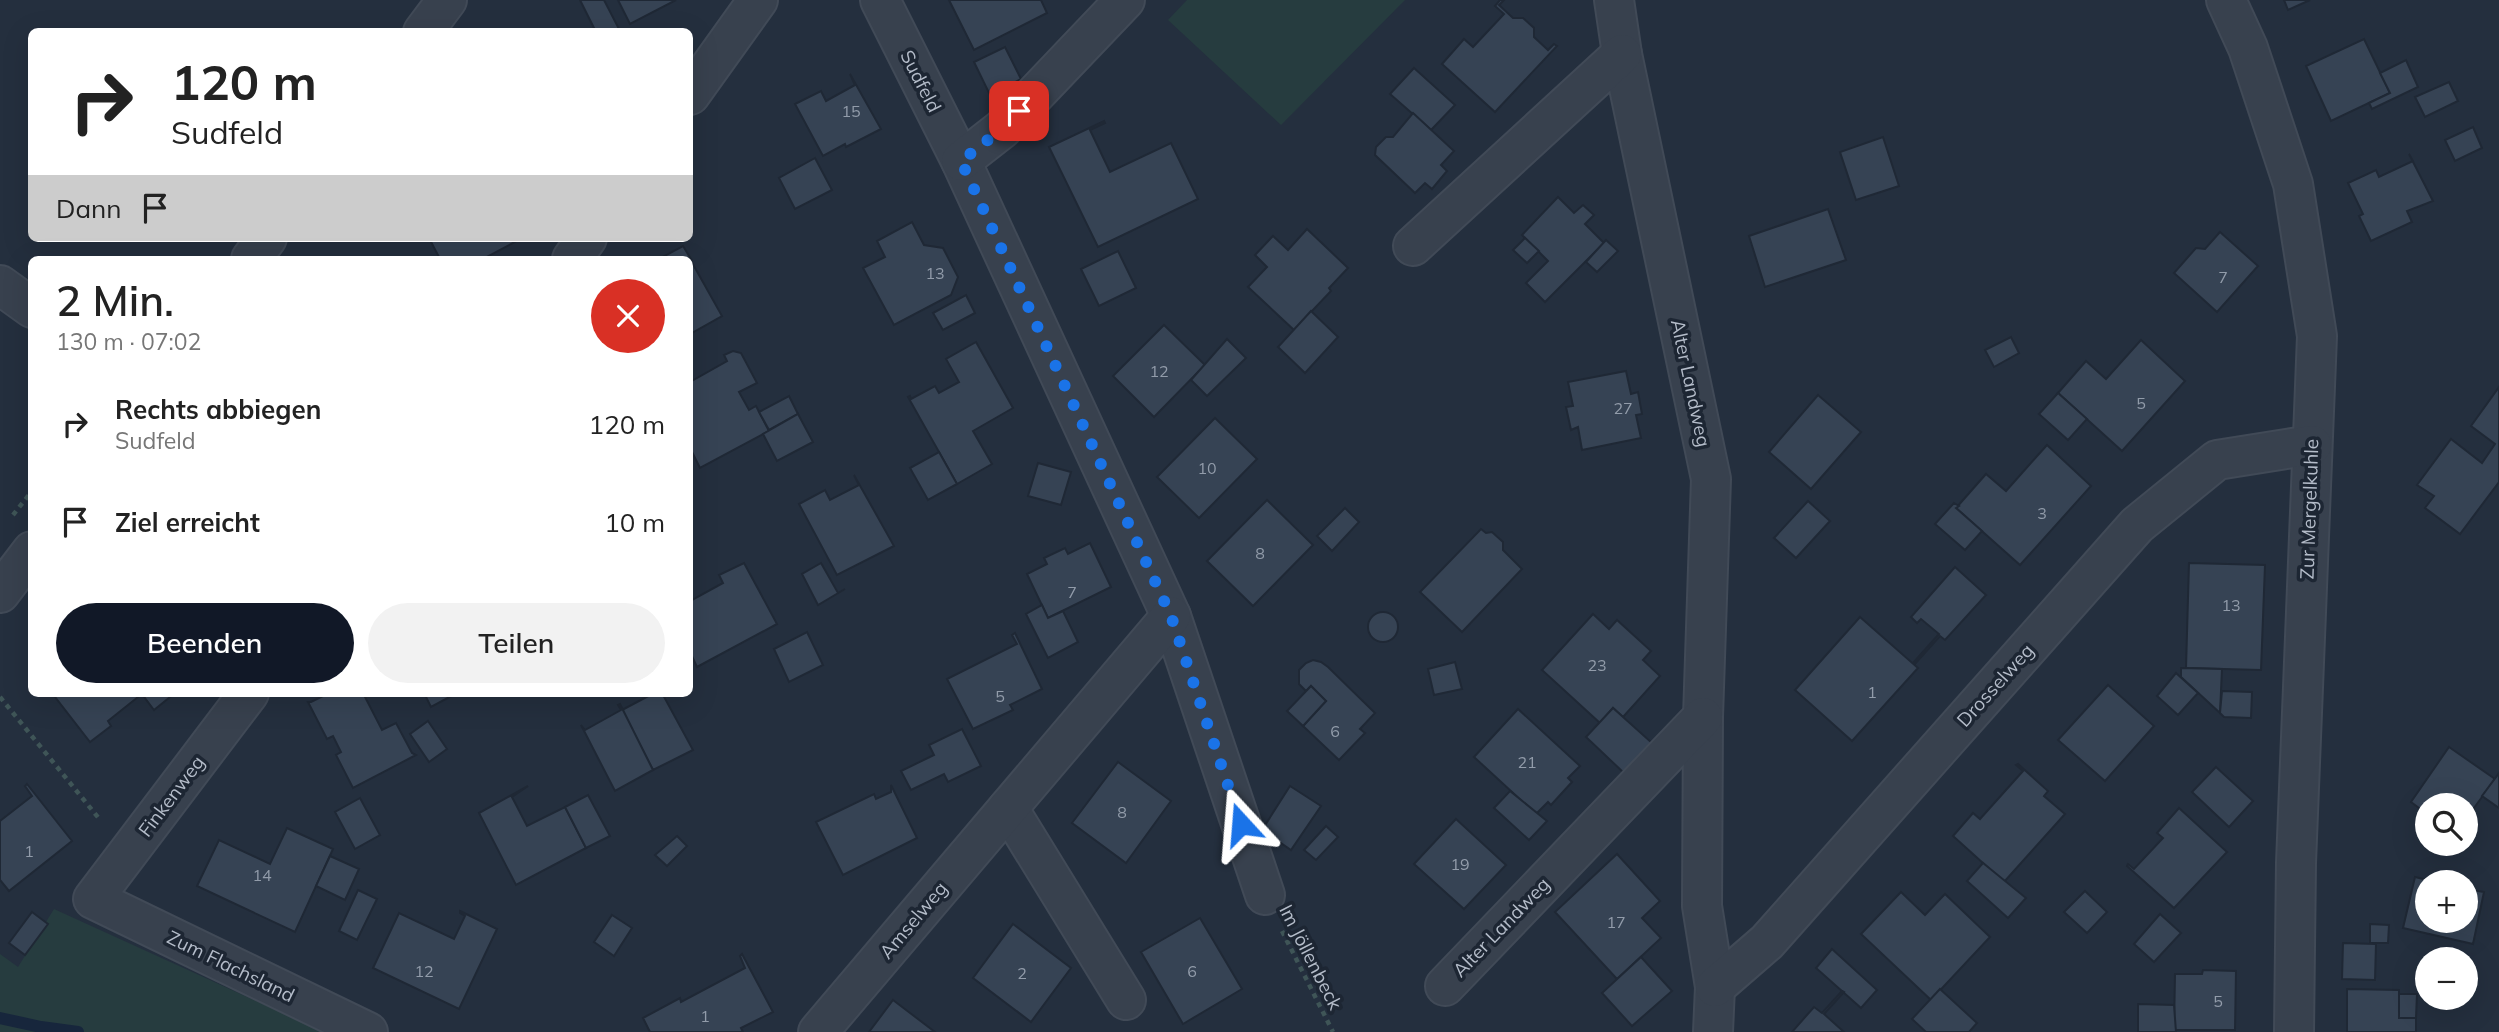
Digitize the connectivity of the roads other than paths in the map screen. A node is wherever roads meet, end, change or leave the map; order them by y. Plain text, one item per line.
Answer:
1 (447, 0) edge
2 (758, 0) edge
3 (880, 0) edge
4 (1125, 0) edge
5 (1614, 0) edge
6 (2226, 0) edge
7 (426, 28) edge
8 (1622, 54) junction
9 (693, 92) edge
10 (961, 161) junction
11 (264, 242) edge
12 (1413, 246) dead end
13 (253, 256) edge
14 (0, 285) edge
15 (28, 305) edge
16 (2312, 445) junction
17 (28, 556) edge
18 (0, 593) edge
19 (1171, 616) junction
20 (246, 697) edge
21 (1703, 717) junction
22 (1008, 808) junction
23 (1265, 895) road end
24 (93, 899) joint
25 (1445, 986) dead end
26 (1715, 987) junction
27 (1126, 1000) dead end
28 (368, 1032) edge
29 (818, 1032) edge
30 (1713, 1032) edge
31 (2294, 1032) edge

1 - 7 street
2 - 9 street
3 - 10 street, Sudfeld
4 - 10 street
5 - 8 street, Alter Landweg
6 - 16 street, Zur Mergelkuhle
8 - 12 street
8 - 21 street, Alter Landweg
10 - 19 street, Sudfeld
11 - 13 street
14 - 15 street
16 - 26 street, Drosselweg
16 - 31 street, Zur Mergelkuhle
17 - 18 street
19 - 22 street, Amselweg
19 - 23 street, Sudfeld
20 - 24 street, Finkenweg
21 - 25 street, Alter Landweg
21 - 26 street, Alter Landweg
22 - 27 street
22 - 29 street, Amselweg
24 - 28 street, Zum Flachsland
26 - 30 street, Alter Landweg

